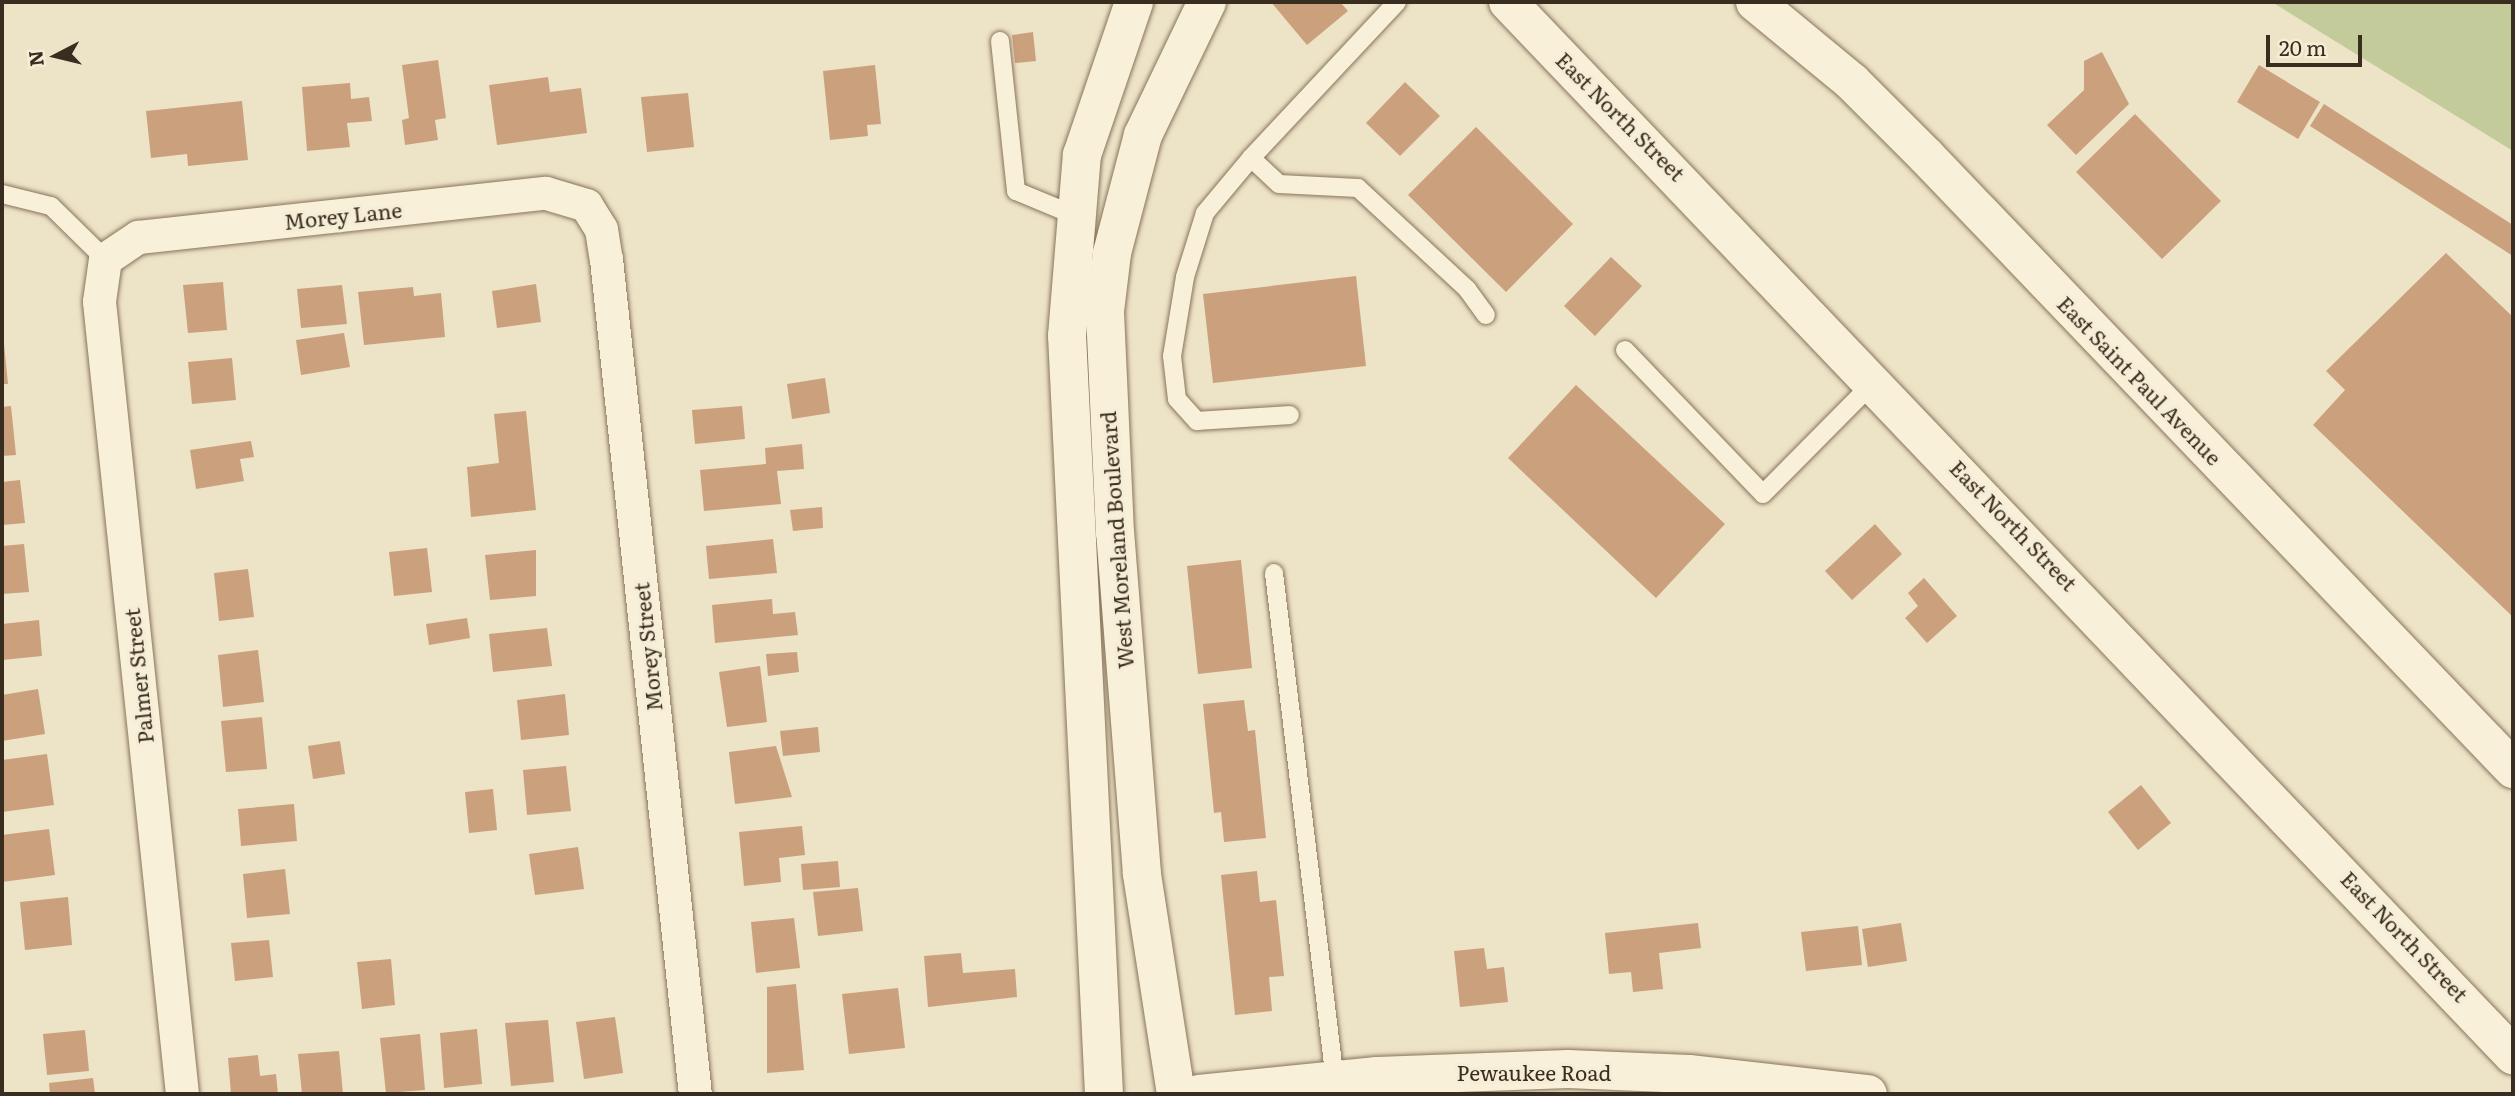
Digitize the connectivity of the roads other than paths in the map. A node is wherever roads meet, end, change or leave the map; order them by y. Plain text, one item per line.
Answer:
1 (1134, 2) edge
2 (1207, 2) edge
3 (1397, 2) edge
4 (1508, 2) edge
5 (1755, 2) edge
6 (1000, 41) dead end
7 (1251, 158) junction
8 (2, 194) edge
9 (586, 205) joint
10 (1074, 215) junction
11 (105, 259) junction
12 (1486, 315) dead end
13 (1625, 350) dead end
14 (1876, 380) junction
15 (1290, 415) dead end
16 (1275, 573) dead end
17 (2513, 769) edge
18 (2513, 1055) edge
19 (1335, 1081) junction
20 (1456, 1083) edge
21 (182, 1094) edge
22 (695, 1094) edge
23 (1104, 1094) edge
24 (1176, 1094) edge
25 (1199, 1094) edge
26 (1868, 1094) edge

1 - 10 main road, West Moreland Boulevard
2 - 24 main road, West Moreland Boulevard
3 - 7 lane
4 - 14 main road, East North Street
5 - 17 main road, East Saint Paul Avenue
6 - 10 lane
7 - 12 lane
7 - 15 lane
8 - 11 lane
9 - 11 street, Morey Lane
9 - 22 street, Morey Street
10 - 23 main road, West Moreland Boulevard
11 - 21 street, Palmer Street
13 - 14 lane
14 - 18 main road, East North Street
16 - 19 lane
19 - 20 main road, Pewaukee Road
19 - 25 main road, Pewaukee Road
20 - 26 main road, Pewaukee Road

